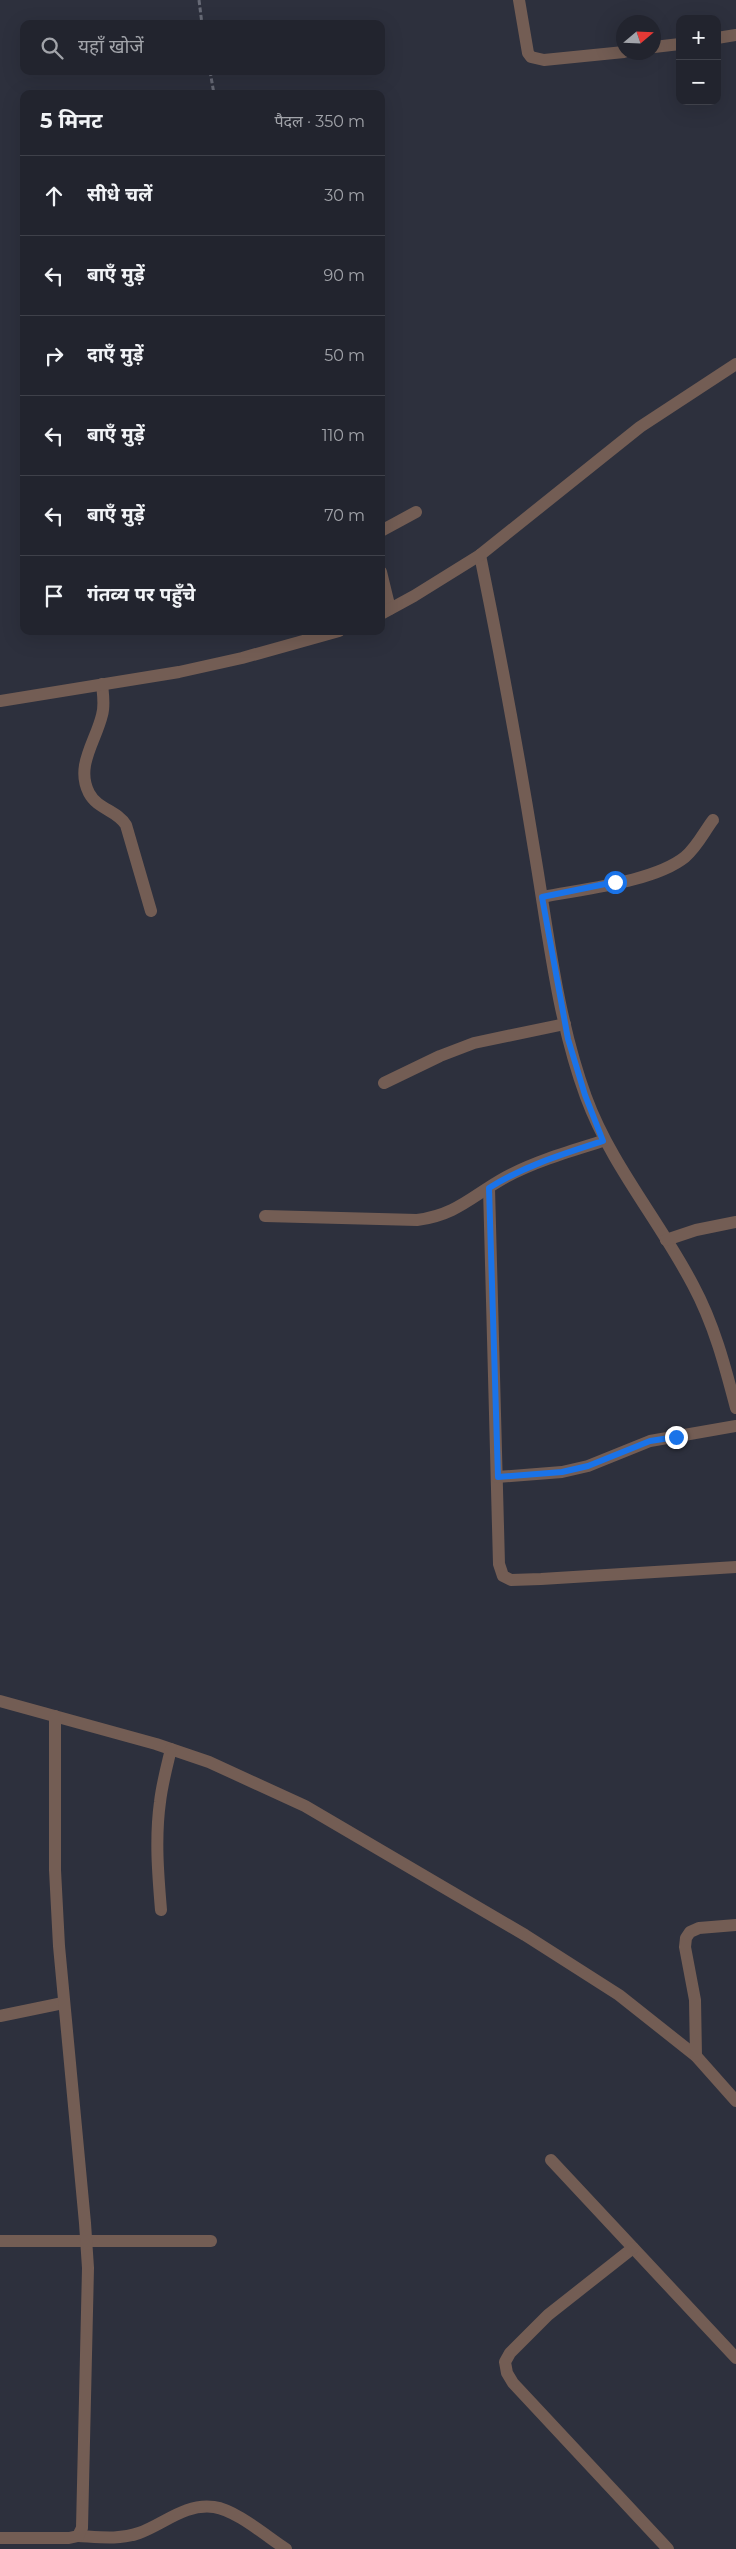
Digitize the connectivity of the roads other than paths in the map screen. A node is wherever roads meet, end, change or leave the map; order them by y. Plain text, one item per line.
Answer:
1 (519, 0) edge
2 (736, 35) edge
3 (721, 37) edge
4 (676, 44) edge
5 (661, 46) edge
6 (616, 53) edge
7 (736, 364) edge
8 (416, 512) dead end
9 (385, 529) edge
10 (480, 555) junction
11 (386, 612) edge
12 (325, 635) edge
13 (102, 684) junction
14 (0, 701) edge
15 (712, 820) dead end
16 (542, 897) junction
17 (151, 910) dead end
18 (565, 1024) junction
19 (384, 1083) dead end
20 (603, 1141) junction
21 (489, 1188) junction
22 (265, 1216) dead end
23 (736, 1222) edge
24 (666, 1240) junction
25 (736, 1408) edge
26 (736, 1426) edge
27 (498, 1477) junction
28 (736, 1566) edge
29 (0, 1701) edge
30 (55, 1716) junction
31 (171, 1749) junction
32 (161, 1910) dead end
33 (736, 1925) edge
34 (63, 2003) junction
35 (0, 2016) edge
36 (696, 2056) junction
37 (736, 2101) edge
38 (550, 2160) dead end
39 (86, 2239) junction
40 (0, 2241) edge
41 (211, 2241) dead end
42 (633, 2248) junction
43 (736, 2358) edge
44 (78, 2536) junction
45 (0, 2538) edge
46 (286, 2549) edge
47 (668, 2549) edge

1 - 6 street
2 - 3 street
4 - 5 street
7 - 10 street
8 - 9 street
10 - 11 street
10 - 16 street
12 - 13 street
13 - 14 street
13 - 17 street
15 - 16 street
16 - 18 street
18 - 19 street
18 - 20 street
20 - 21 street
20 - 24 street
21 - 22 street
21 - 27 street
23 - 24 street
24 - 25 street
26 - 27 street
27 - 28 street
29 - 30 street
30 - 31 street
30 - 34 street
31 - 32 street
31 - 36 street
33 - 36 street
34 - 35 street
34 - 39 street
36 - 37 street
38 - 42 street
39 - 40 street
39 - 41 street
39 - 44 street
42 - 43 street
42 - 47 street
44 - 45 street
44 - 46 street

